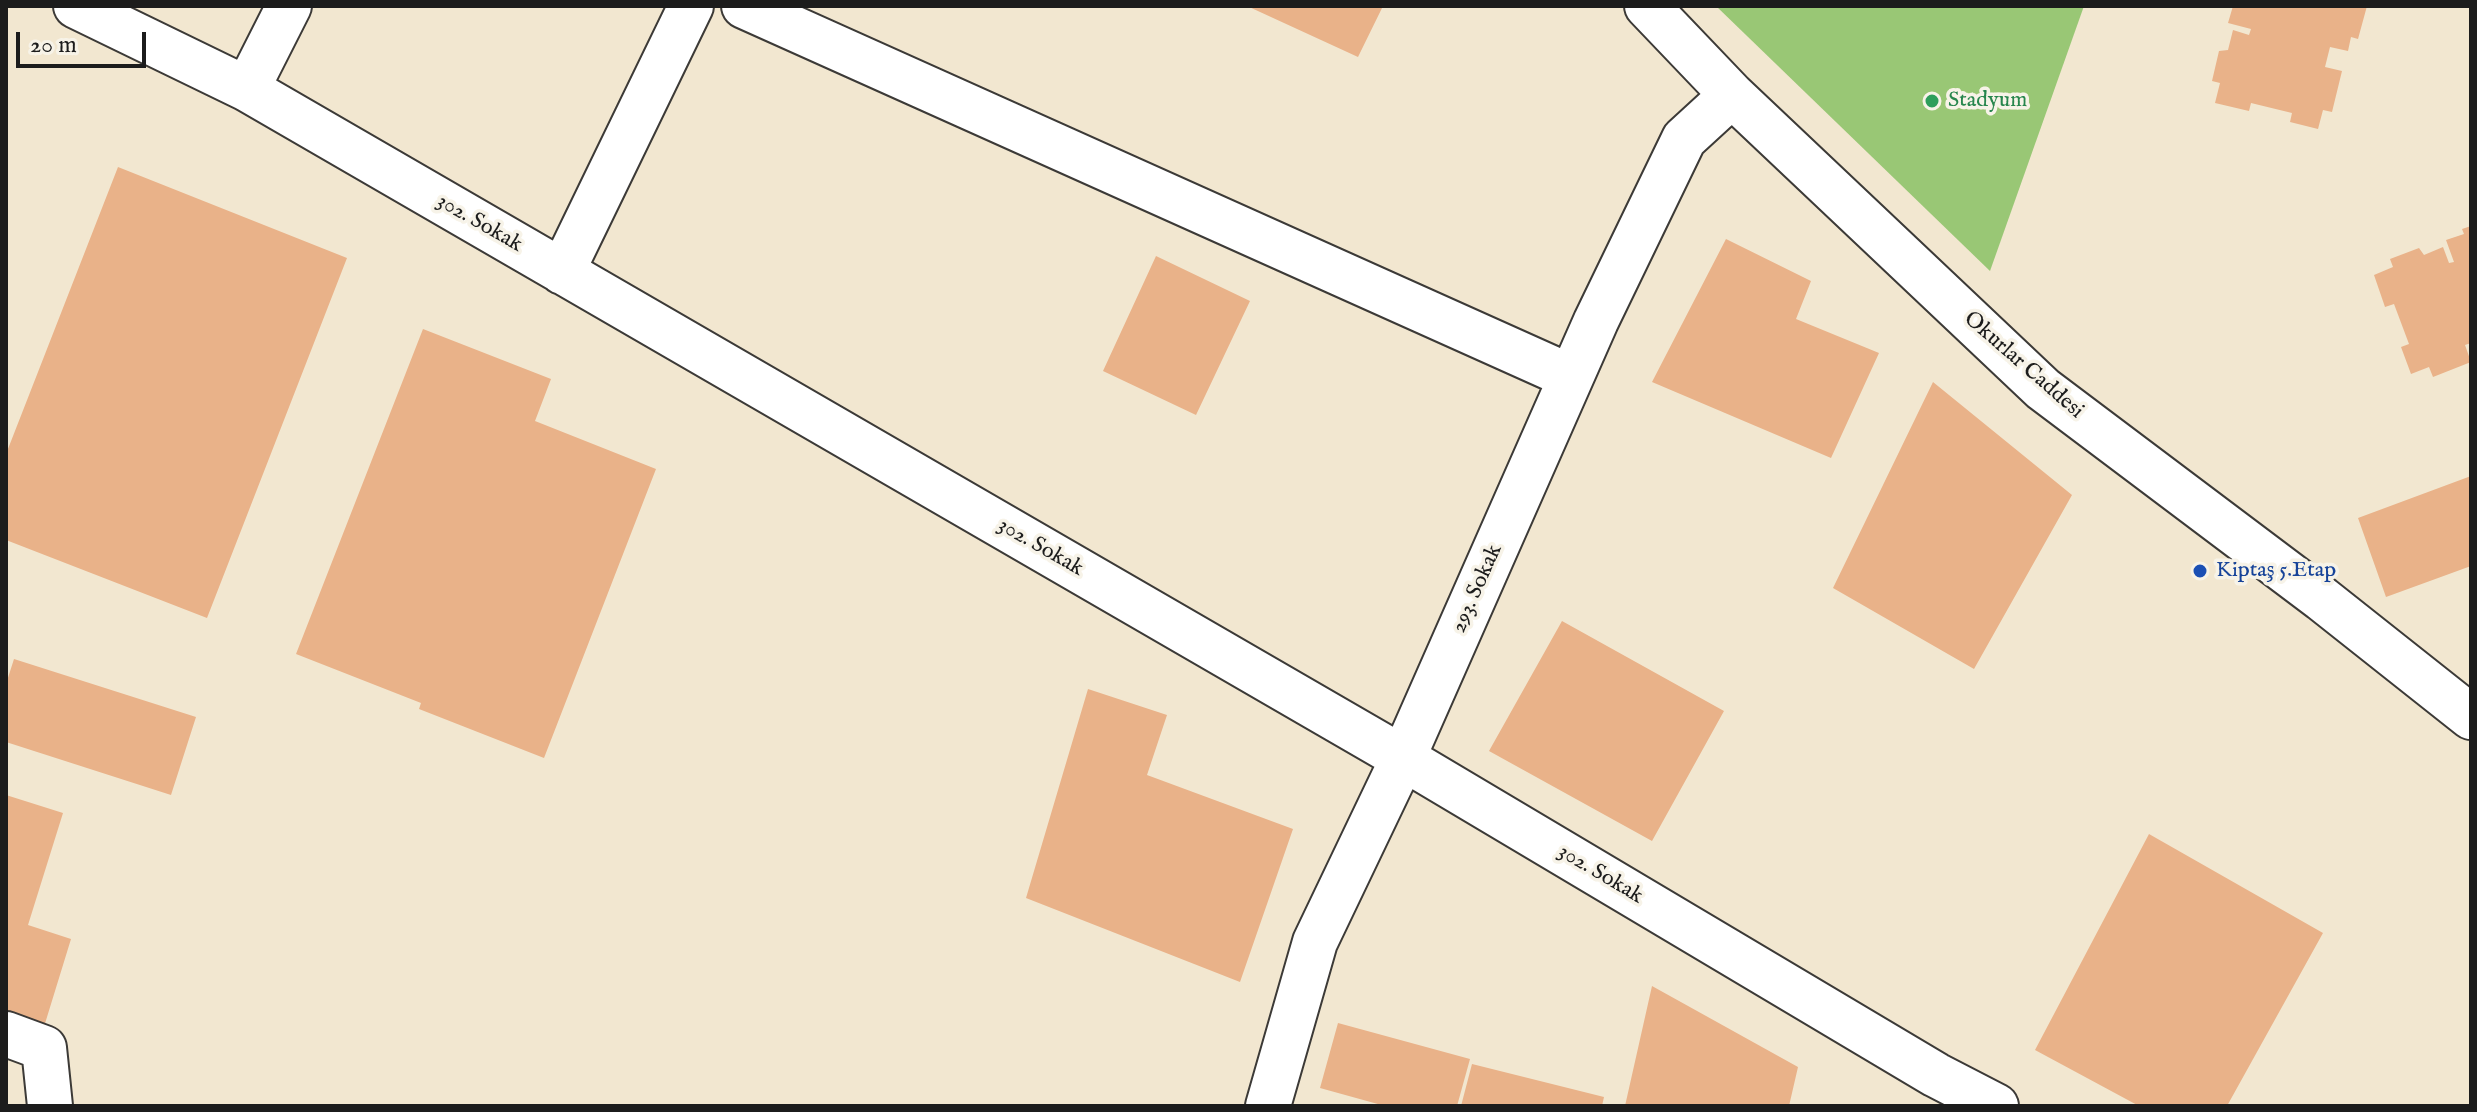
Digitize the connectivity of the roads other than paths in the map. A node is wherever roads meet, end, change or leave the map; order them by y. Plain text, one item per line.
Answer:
1 (76, 6) edge
2 (289, 6) edge
3 (691, 6) edge
4 (744, 6) edge
5 (1665, 13) edge
6 (247, 89) junction
7 (1732, 95) junction
8 (562, 272) junction
9 (1571, 377) junction
10 (2471, 717) edge
11 (1403, 758) junction
12 (6, 1034) edge
13 (50, 1106) edge
14 (1268, 1106) edge
15 (1996, 1106) edge

1 - 6 street, 302. Sokak
2 - 6 street
3 - 8 street
4 - 9 street
5 - 7 street, Okurlar Caddesi
6 - 8 street, 302. Sokak
7 - 9 street, 293. Sokak
7 - 10 street, Okurlar Caddesi
8 - 11 street, 302. Sokak
9 - 11 street, 293. Sokak
11 - 14 street, 293. Sokak
11 - 15 street, 302. Sokak
12 - 13 street

